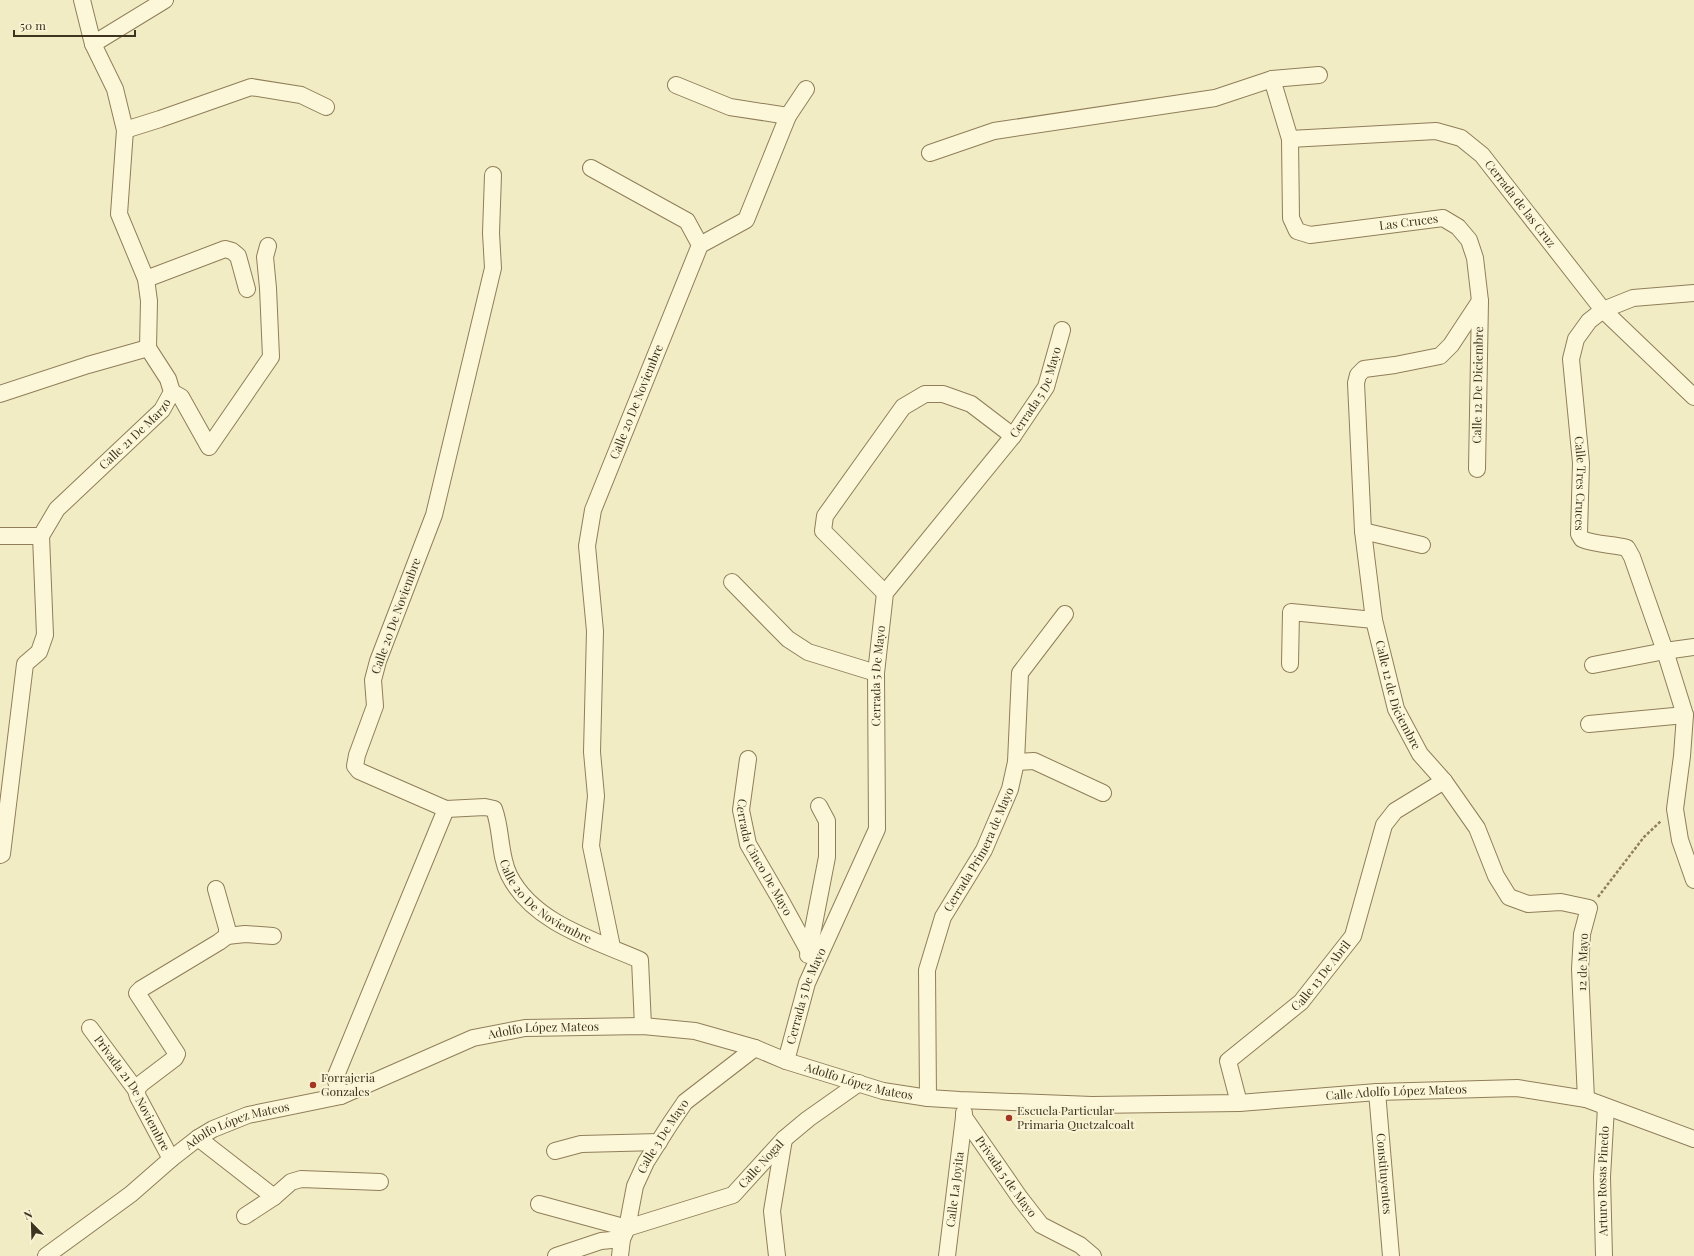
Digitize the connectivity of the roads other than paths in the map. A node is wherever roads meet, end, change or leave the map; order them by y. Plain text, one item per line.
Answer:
1 (82, 0) edge
2 (165, 0) edge
3 (93, 44) junction
4 (1319, 75) dead end
5 (1272, 79) junction
6 (676, 85) dead end
7 (806, 90) dead end
8 (326, 107) dead end
9 (788, 116) junction
10 (125, 130) junction
11 (1290, 140) junction
12 (930, 152) dead end
13 (591, 168) dead end
14 (493, 175) dead end
15 (700, 245) junction
16 (268, 246) dead end
17 (146, 279) junction
18 (247, 289) dead end
19 (1694, 293) edge
20 (1480, 301) junction
21 (1603, 310) junction
22 (1062, 330) dead end
23 (148, 348) junction
24 (172, 392) junction
25 (0, 394) edge
26 (1694, 397) edge
27 (1013, 436) junction
28 (1476, 469) dead end
29 (1363, 531) junction
30 (0, 536) edge
31 (41, 536) junction
32 (1422, 545) dead end
33 (732, 582) dead end
34 (885, 593) junction
35 (1065, 614) dead end
36 (1374, 620) junction
37 (1694, 647) edge
38 (1665, 651) junction
39 (1290, 664) dead end
40 (1592, 665) dead end
41 (876, 673) junction
42 (1685, 715) junction
43 (1589, 724) dead end
44 (748, 759) dead end
45 (1016, 762) junction
46 (1444, 781) junction
47 (1103, 793) dead end
48 (819, 806) dead end
49 (446, 809) junction
50 (0, 855) edge
51 (1694, 880) edge
52 (216, 889) dead end
53 (1589, 908) joint
54 (227, 936) junction
55 (273, 936) dead end
56 (612, 947) junction
57 (808, 950) junction
58 (806, 983) junction
59 (643, 1026) junction
60 (90, 1028) dead end
61 (755, 1048) junction
62 (786, 1061) junction
63 (859, 1083) junction
64 (136, 1090) junction
65 (1377, 1092) junction
66 (341, 1096) junction
67 (928, 1098) junction
68 (1586, 1099) junction
69 (960, 1100) junction
70 (1239, 1103) junction
71 (1092, 1104) joint
72 (1606, 1107) junction
73 (964, 1117) junction
74 (198, 1138) junction
75 (784, 1139) junction
76 (1694, 1139) edge
77 (659, 1142) junction
78 (554, 1150) dead end
79 (171, 1160) junction
80 (380, 1182) dead end
81 (274, 1198) junction
82 (539, 1204) dead end
83 (245, 1216) dead end
84 (625, 1233) junction
85 (46, 1256) edge
86 (556, 1256) edge
87 (620, 1256) edge
88 (777, 1256) edge
89 (947, 1256) edge
90 (1093, 1256) edge
91 (1391, 1256) edge
92 (1604, 1256) edge

1 - 3 street
2 - 3 street
3 - 10 street
4 - 5 street
5 - 11 street, Las Cruces
5 - 12 street
6 - 9 street
7 - 9 street
8 - 10 street
9 - 15 street
10 - 17 street
11 - 20 street, Las Cruces
11 - 21 street, Cerrada de las Cruz
13 - 15 street
14 - 49 street, Calle 20 De Noviembre
15 - 56 street, Calle 20 De Noviembre
16 - 24 street
17 - 18 street
17 - 23 street
19 - 21 street, Calle Tres Cruces
20 - 28 street, Calle 12 De Diciembre
20 - 29 street, Calle 12 de Diciembre
21 - 26 street, Cerrada de las Cruz
21 - 38 street, Calle Tres Cruces
22 - 27 street, Cerrada 5 De Mayo
23 - 24 street, Calle 21 De Marzo
23 - 25 street
24 - 31 street, Calle 21 De Marzo
27 - 34 street, Cerrada 5 De Mayo
27 - 34 street
29 - 32 street
29 - 36 street, Calle 12 de Diciembre
30 - 31 street
31 - 50 street
33 - 41 street
34 - 41 street, Cerrada 5 De Mayo
35 - 45 street, Cerrada Primera de Mayo
36 - 39 street
36 - 46 street, Calle 12 de Diciembre
37 - 38 street
38 - 40 street
38 - 42 street, Calle Tres Cruces
41 - 58 street, Cerrada 5 De Mayo
42 - 43 street
42 - 51 street, Calle Tres Cruces
44 - 57 street, Cerrada Cinco De Mayo
45 - 47 street
45 - 67 street, Cerrada Primera de Mayo
46 - 53 street, Calle 12 de Diciembre
46 - 70 street, Calle 13 De Abril
48 - 57 street
49 - 56 street, Calle 20 De Noviembre
49 - 66 street
52 - 54 street
53 - 68 street, 12 de Mayo
54 - 55 street
54 - 64 street
56 - 59 street, Calle 20 De Noviembre
57 - 58 street
58 - 62 street, Cerrada 5 De Mayo
59 - 61 street, Adolfo López Mateos
59 - 66 street, Adolfo López Mateos
60 - 64 street, Privada 21 De Noviembre
61 - 62 street, Adolfo López Mateos
61 - 77 street, Calle 3 De Mayo
62 - 63 street, Adolfo López Mateos
63 - 67 street, Adolfo López Mateos
63 - 75 street, Calle Nogal
64 - 79 street, Privada 21 De Noviembre
65 - 68 street, Calle Adolfo López Mateos
65 - 70 street, Calle Adolfo López Mateos
65 - 91 street, Constituyentes
66 - 74 street, Adolfo López Mateos
67 - 69 street, Adolfo López Mateos
68 - 72 street, Calle Adolfo López Mateos
69 - 71 street, Adolfo López Mateos
69 - 73 street, Calle La Joyita
70 - 71 street, Calle Adolfo López Mateos
72 - 76 street, Calle Adolfo López Mateos
72 - 92 street, Arturo Rosas Pinedo
73 - 89 street, Calle La Joyita
73 - 90 street, Privada 5 de Mayo
74 - 79 street, Adolfo López Mateos
74 - 81 street
75 - 84 street, Calle Nogal
75 - 88 street
77 - 78 street
77 - 84 street, Calle 3 De Mayo
79 - 85 street, Adolfo López Mateos
80 - 81 street
81 - 83 street
82 - 84 street
84 - 86 street, Calle Nogal
84 - 87 street, Calle 3 De Mayo

